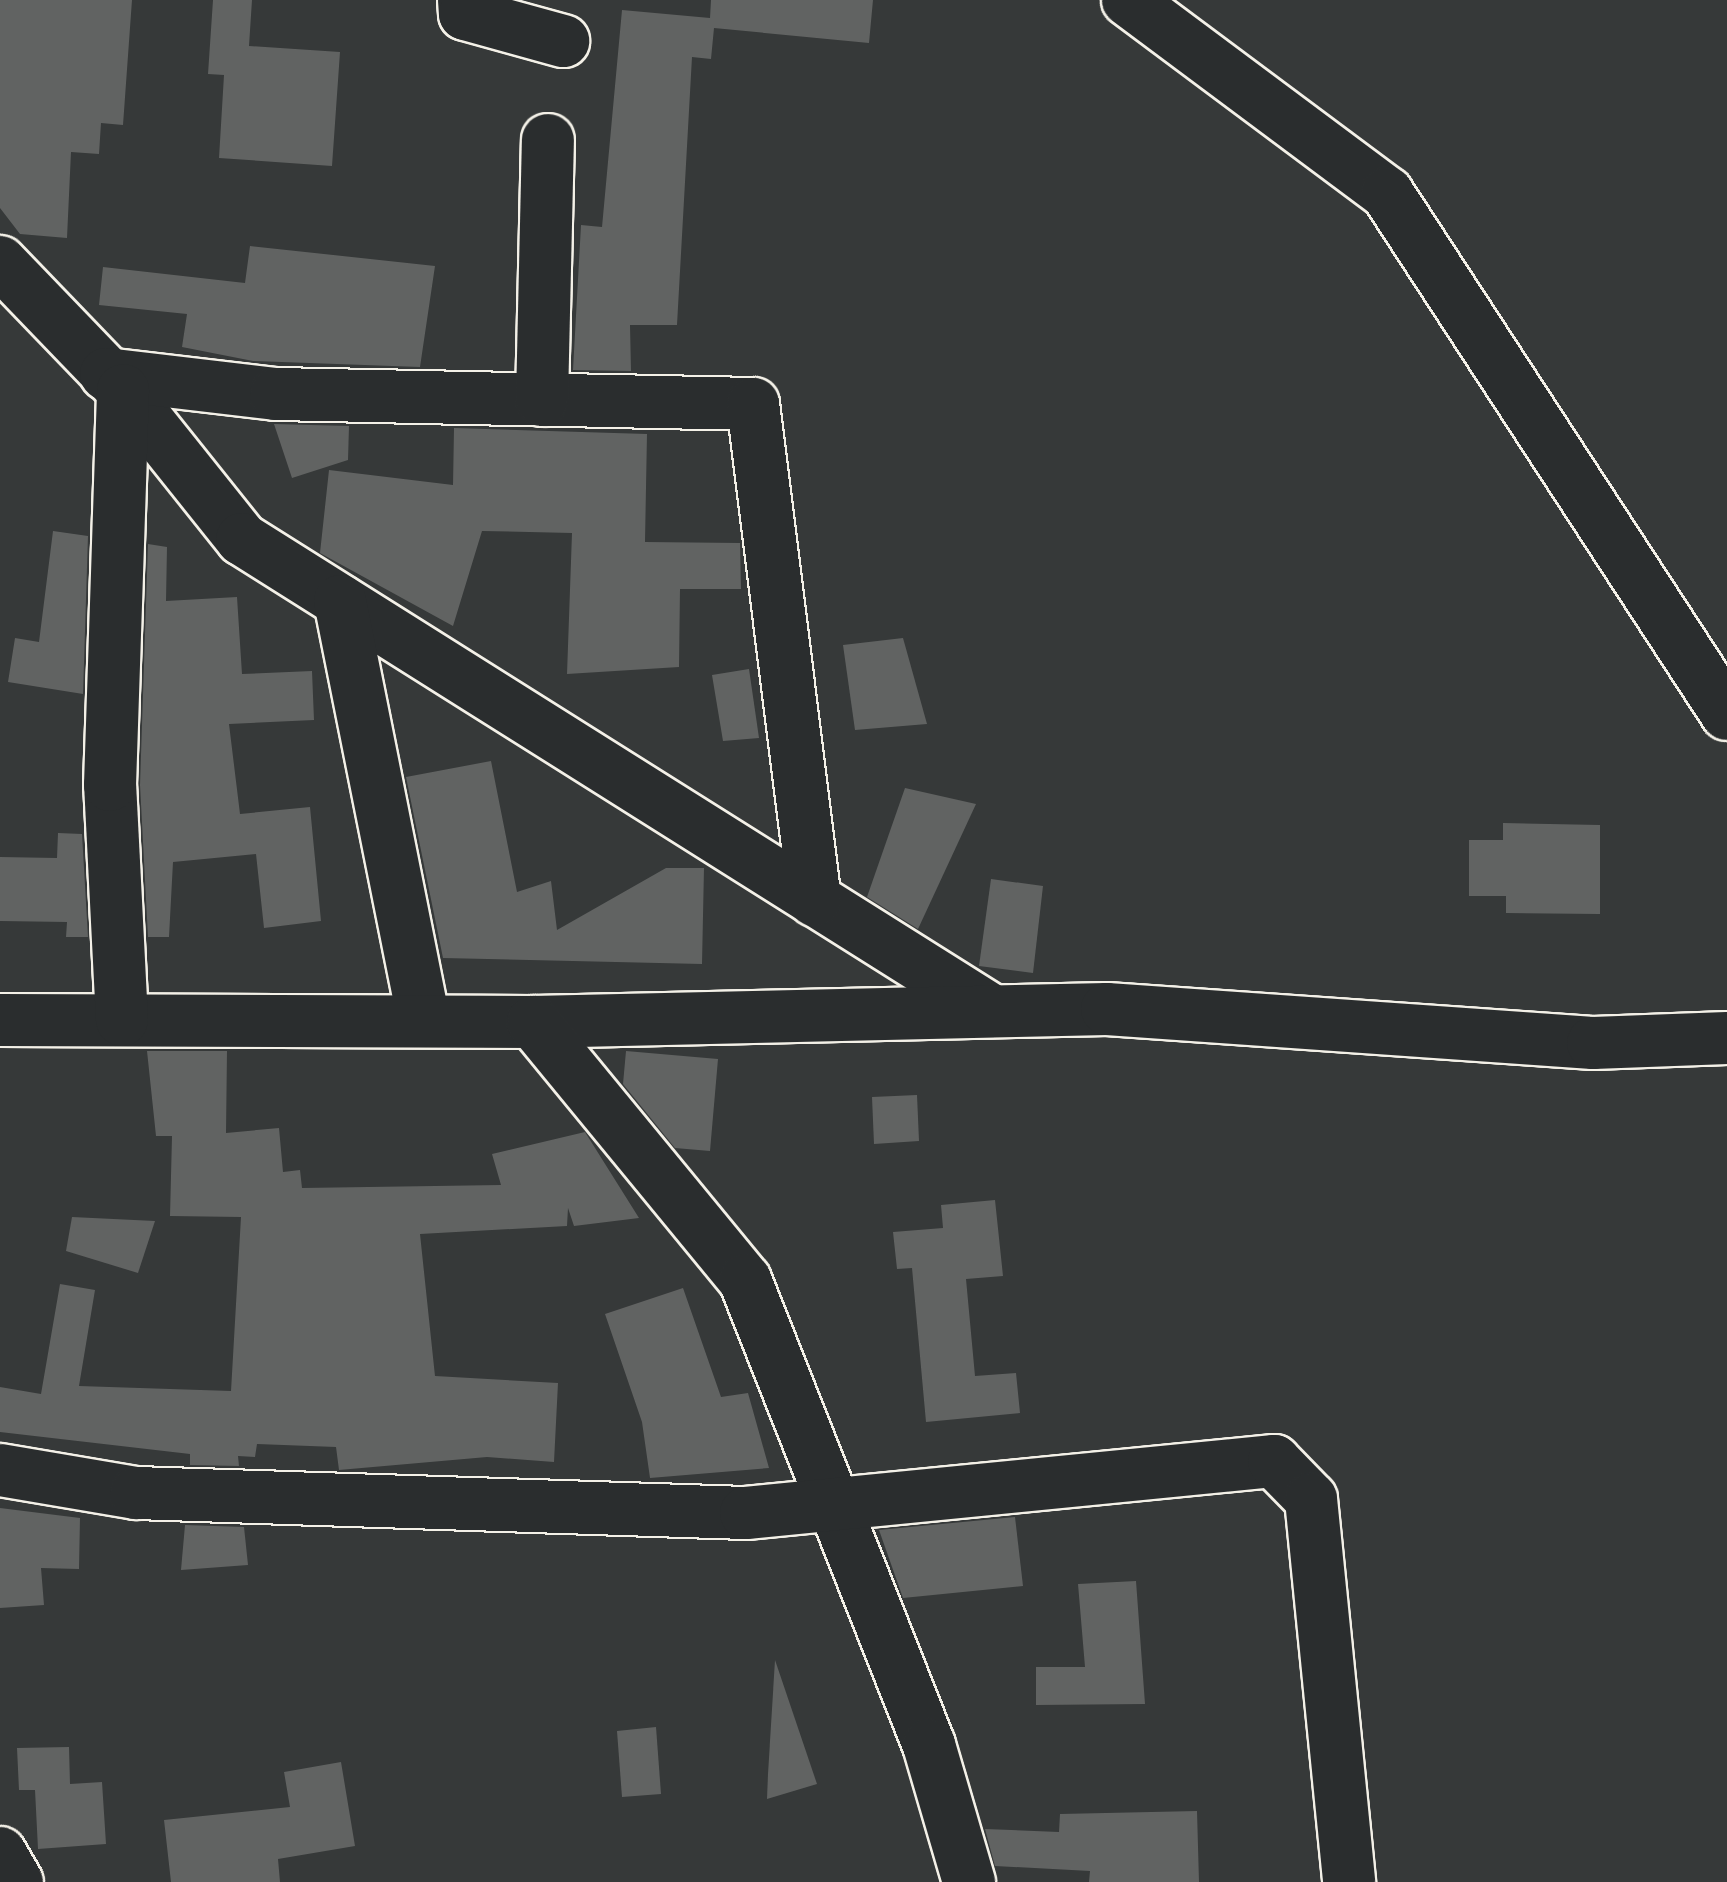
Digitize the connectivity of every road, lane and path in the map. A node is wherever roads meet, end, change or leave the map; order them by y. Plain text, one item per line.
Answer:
1 (464, 0) edge
2 (1128, 0) edge
3 (563, 41) dead end
4 (548, 140) dead end
5 (0, 262) edge
6 (18, 303) edge
7 (115, 382) junction
8 (542, 400) junction
9 (340, 600) junction
10 (1727, 714) edge
11 (814, 900) junction
12 (992, 1011) junction
13 (0, 1020) edge
14 (122, 1020) junction
15 (424, 1021) junction
16 (533, 1022) junction
17 (1727, 1038) edge
18 (0, 1470) edge
19 (838, 1509) junction
20 (969, 1882) edge
21 (1349, 1882) edge

1 - 3 street
2 - 10 street
4 - 8 street
5 - 6 street
6 - 7 street
7 - 8 street
7 - 9 street
7 - 14 street
8 - 11 street
9 - 11 street
9 - 15 street
11 - 12 street
12 - 16 street
12 - 17 street
13 - 14 street
14 - 15 street
15 - 16 street
16 - 19 street
18 - 19 street
19 - 20 street
19 - 21 street

